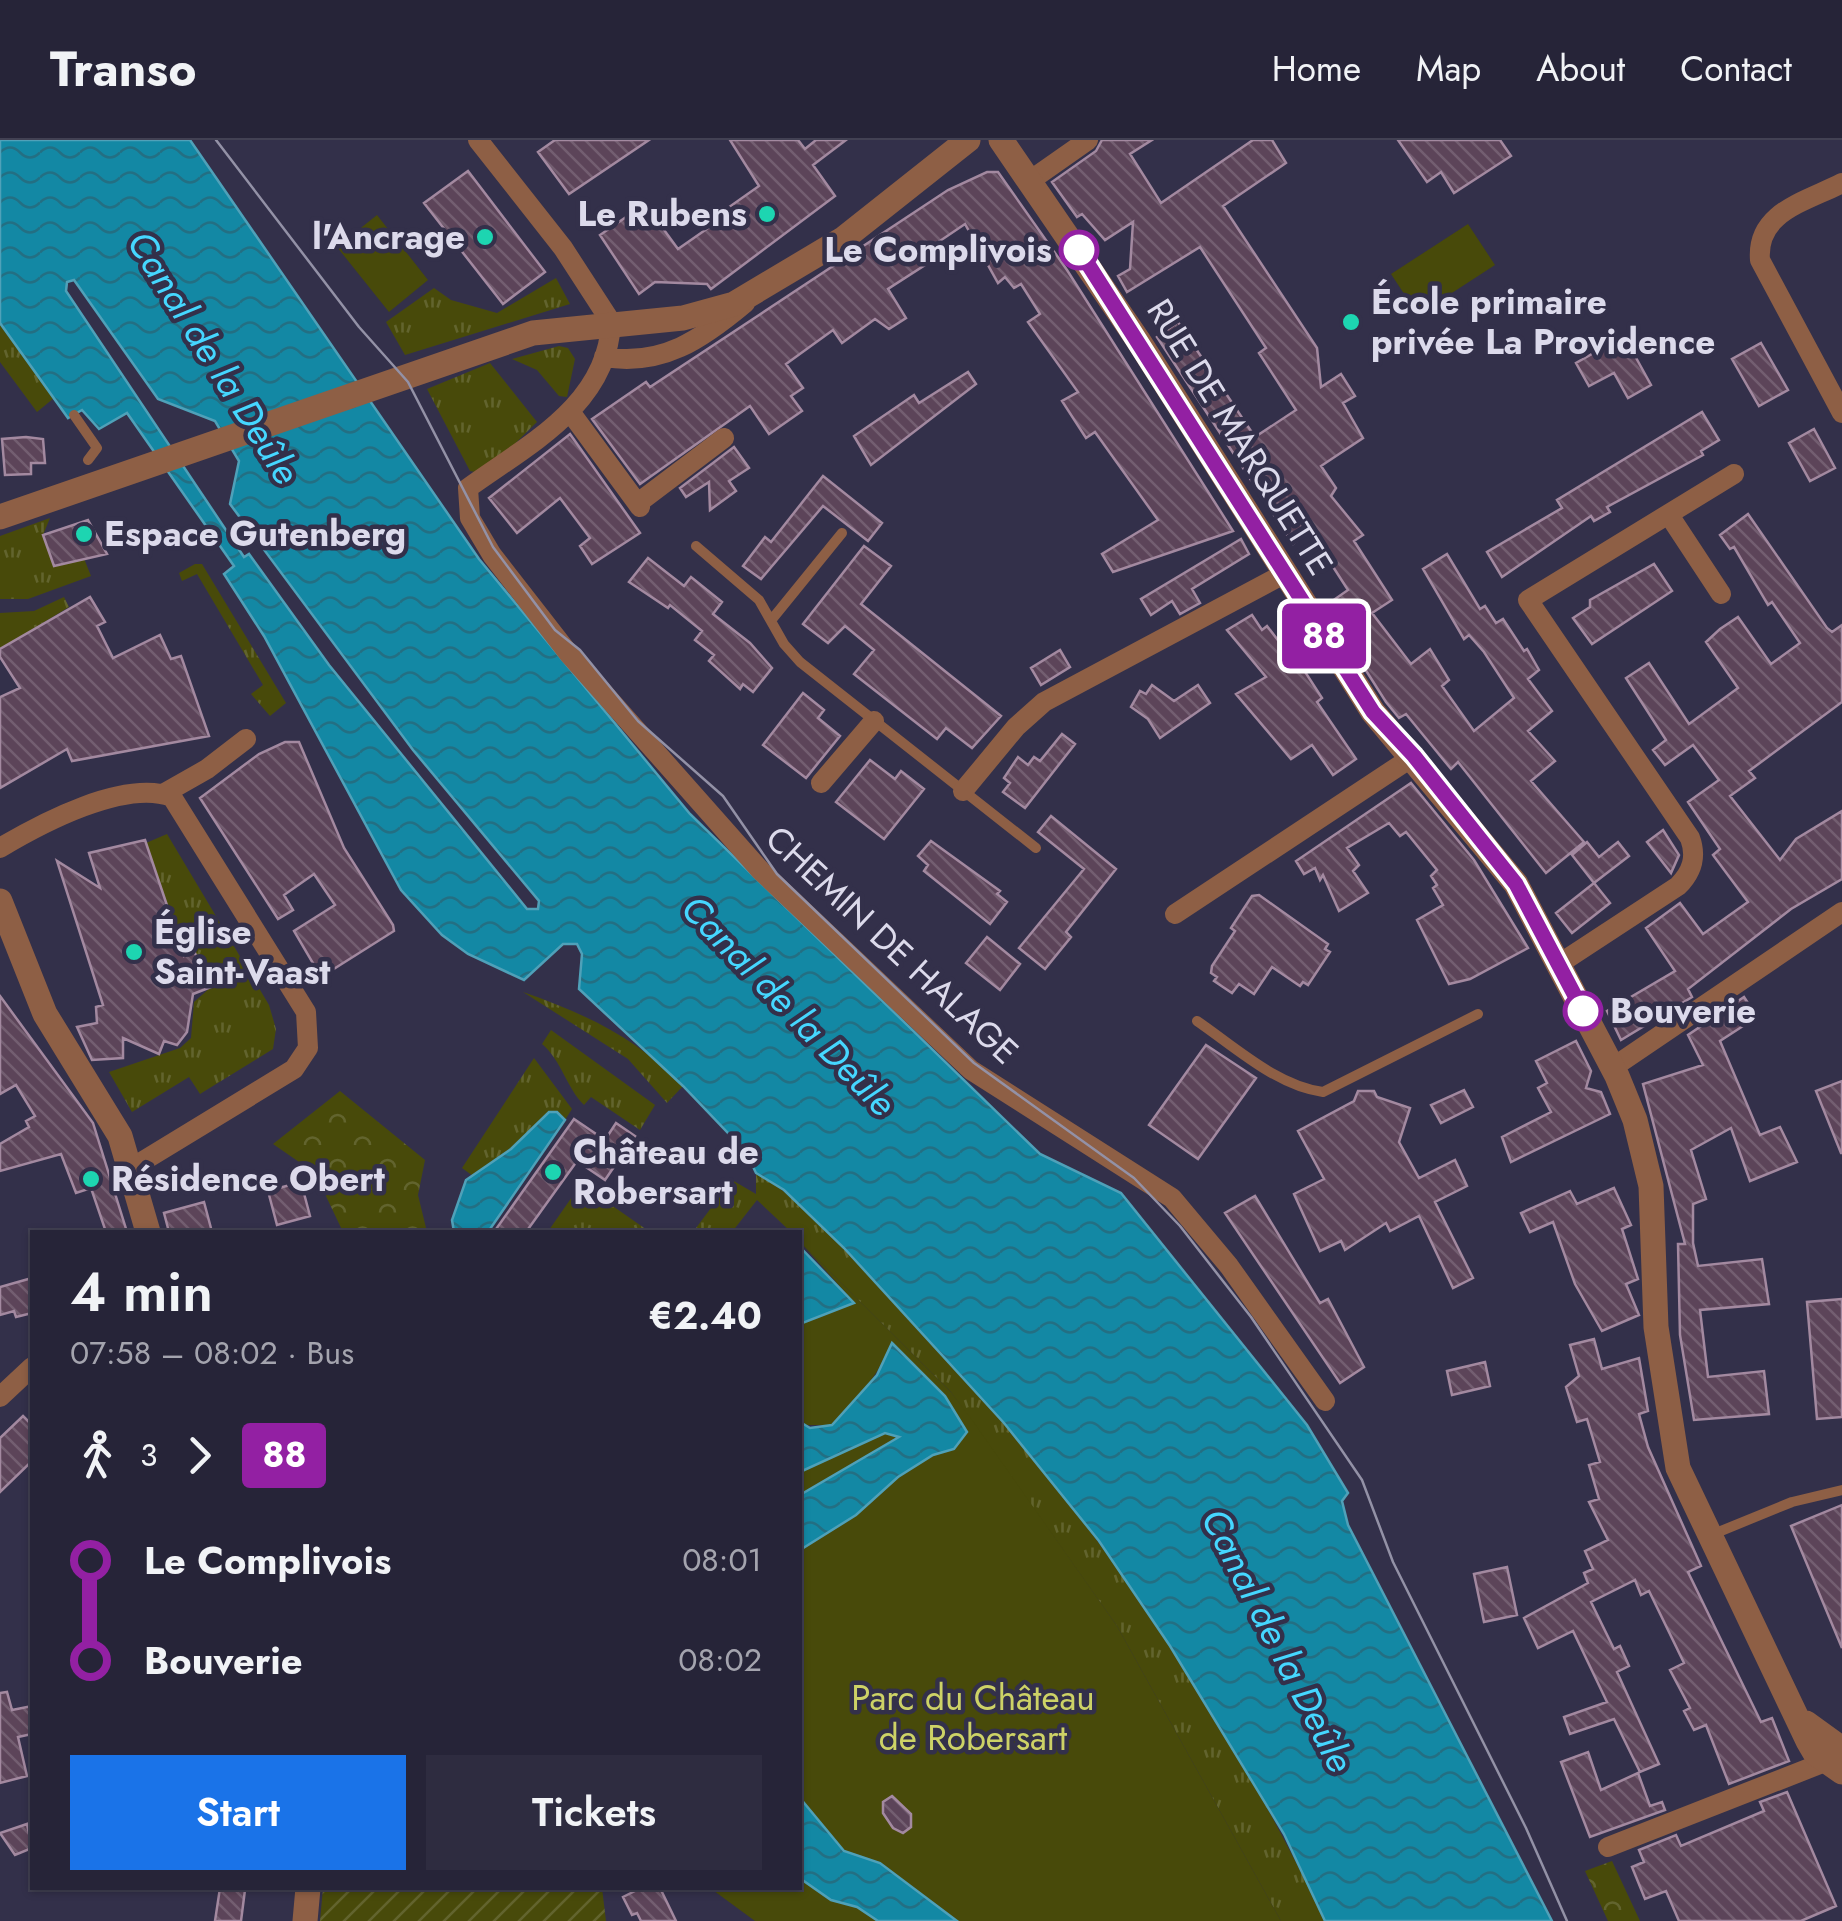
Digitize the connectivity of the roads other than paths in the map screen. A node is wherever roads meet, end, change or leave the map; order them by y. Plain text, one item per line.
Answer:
1 (478, 140) edge
2 (968, 140) edge
3 (1001, 140) edge
4 (1088, 140) edge
5 (1030, 180) junction
6 (1842, 183) edge
7 (756, 294) junction
8 (611, 322) junction
9 (604, 357) junction
10 (571, 413) junction
11 (1842, 413) edge
12 (74, 415) dead end
13 (724, 438) dead end
14 (88, 460) dead end
15 (1734, 474) dead end
16 (6, 514) edge
17 (1669, 515) junction
18 (842, 532) dead end
19 (696, 546) dead end
20 (1284, 574) junction
21 (1721, 594) dead end
22 (773, 618) junction
23 (874, 722) junction
24 (246, 739) dead end
25 (1414, 756) junction
26 (821, 784) dead end
27 (963, 791) junction
28 (170, 798) junction
29 (0, 848) edge
30 (1036, 848) dead end
31 (0, 901) edge
32 (1842, 912) edge
33 (1175, 914) dead end
34 (1560, 964) junction
35 (1478, 1014) dead end
36 (1197, 1021) dead end
37 (1612, 1068) junction
38 (130, 1169) junction
39 (147, 1230) edge
40 (30, 1369) edge
41 (0, 1397) edge
42 (1325, 1401) dead end
43 (1842, 1490) edge
44 (1710, 1536) junction
45 (1836, 1761) edge
46 (1608, 1848) dead end
47 (308, 1890) edge
48 (305, 1921) edge

1 - 8 street
2 - 7 street
3 - 5 street, RUE DE MARQUETTE
4 - 5 street
5 - 20 street, RUE DE MARQUETTE
6 - 11 street
7 - 8 street
7 - 9 street
8 - 9 street
8 - 16 street
9 - 10 street
10 - 13 street
10 - 42 street, CHEMIN DE HALAGE
12 - 14 lane
15 - 17 street
17 - 21 street
17 - 34 street
18 - 22 lane
19 - 22 lane
20 - 25 street, RUE DE MARQUETTE
20 - 27 street
22 - 23 lane
23 - 26 street
23 - 27 lane
24 - 28 street
25 - 33 street
25 - 34 street, RUE DE MARQUETTE
27 - 30 lane
28 - 29 street
28 - 38 street
31 - 38 street
32 - 37 street
34 - 37 street, RUE DE MARQUETTE
35 - 36 lane
37 - 44 street, RUE DE MARQUETTE
38 - 39 street
40 - 41 street
43 - 44 lane
44 - 45 street, RUE DE MARQUETTE
45 - 46 street
47 - 48 street

